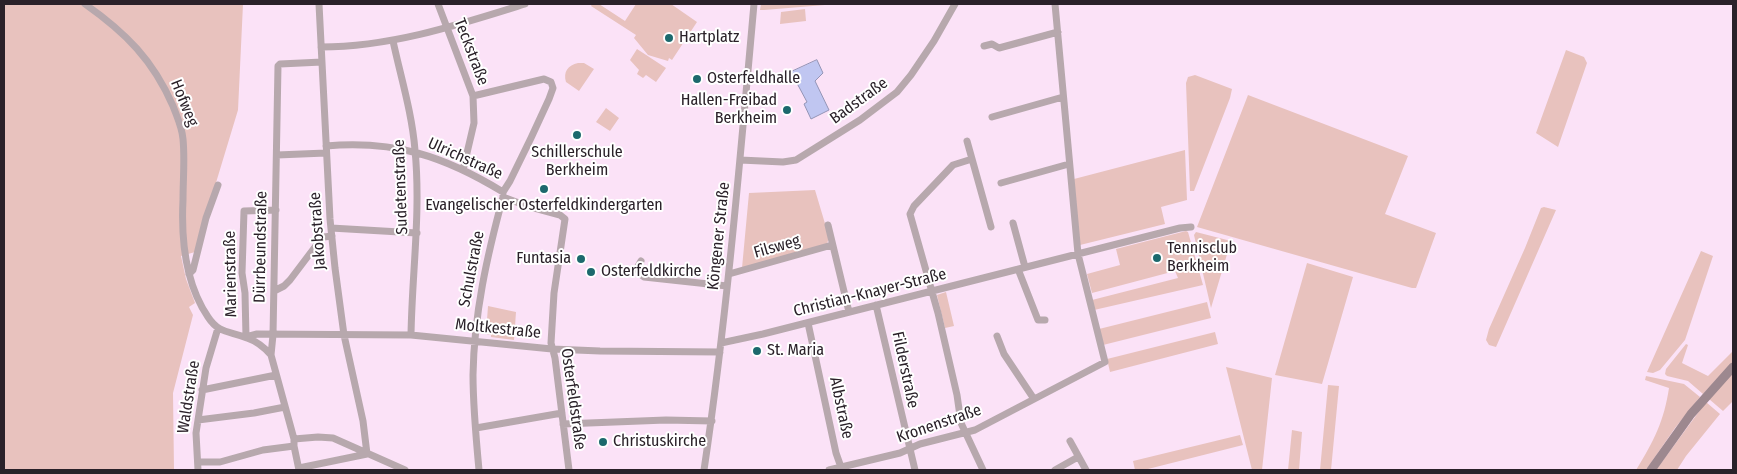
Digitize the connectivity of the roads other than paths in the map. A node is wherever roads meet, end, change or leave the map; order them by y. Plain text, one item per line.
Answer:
1 (85, 4) edge
2 (319, 4) edge
3 (438, 4) edge
4 (525, 4) edge
5 (754, 4) edge
6 (955, 4) edge
7 (1055, 4) edge
8 (446, 27) junction
9 (1058, 32) junction
10 (393, 41) junction
11 (984, 46) dead end
12 (321, 47) junction
13 (322, 62) junction
14 (473, 96) junction
15 (1063, 97) junction
16 (992, 117) dead end
17 (967, 141) dead end
18 (326, 150) junction
19 (415, 152) junction
20 (277, 155) junction
21 (972, 159) junction
22 (740, 160) junction
23 (1070, 164) junction
24 (463, 170) junction
25 (1001, 183) dead end
26 (218, 185) dead end
27 (503, 194) junction
28 (276, 210) junction
29 (560, 215) joint
30 (1013, 223) dead end
31 (828, 225) dead end
32 (991, 227) dead end
33 (1191, 227) dead end
34 (332, 232) junction
35 (416, 233) junction
36 (832, 245) junction
37 (1078, 254) junction
38 (641, 261) dead end
39 (1022, 268) junction
40 (189, 274) junction
41 (728, 274) junction
42 (727, 286) junction
43 (274, 291) junction
44 (932, 291) junction
45 (876, 305) junction
46 (850, 312) junction
47 (1044, 320) dead end
48 (808, 323) junction
49 (218, 328) junction
50 (273, 335) junction
51 (344, 335) junction
52 (411, 335) junction
53 (997, 336) dead end
54 (246, 337) junction
55 (475, 341) junction
56 (721, 343) junction
57 (552, 349) junction
58 (720, 352) junction
59 (271, 355) junction
60 (1733, 367) edge
61 (276, 375) junction
62 (202, 390) junction
63 (1034, 398) junction
64 (285, 407) junction
65 (562, 413) junction
66 (198, 420) junction
67 (712, 421) junction
68 (563, 424) junction
69 (476, 428) junction
70 (965, 433) junction
71 (1070, 441) dead end
72 (294, 442) junction
73 (909, 449) junction
74 (367, 454) junction
75 (1078, 457) junction
76 (198, 466) edge
77 (299, 469) edge
78 (841, 469) edge
79 (403, 470) edge
80 (479, 470) edge
81 (569, 470) edge
82 (704, 470) edge
83 (829, 470) edge
84 (914, 470) edge
85 (983, 470) edge
86 (1055, 470) edge
87 (1086, 470) edge
88 (1651, 470) edge

1 - 40 street, Hofweg
2 - 12 street, Jakobstraße
3 - 8 street, Teckstraße
4 - 8 street
5 - 22 street, Köngener Straße
6 - 22 street, Badstraße
7 - 9 street
8 - 10 street
8 - 14 street, Teckstraße
9 - 11 street
9 - 15 street
10 - 12 street
10 - 19 street, Sudetenstraße
12 - 13 street, Jakobstraße
13 - 18 street, Jakobstraße
13 - 20 street, Dürrbeundstraße
14 - 24 street, Teckstraße
14 - 27 street, Schulstraße
15 - 16 street
15 - 23 street
17 - 21 street
18 - 19 street, Ulrichstraße
18 - 20 street, Ulrichstraße
18 - 34 street, Jakobstraße
19 - 24 street, Ulrichstraße
19 - 35 street, Sudetenstraße
20 - 28 street, Dürrbeundstraße
21 - 32 street
21 - 44 street
22 - 41 street, Köngener Straße
23 - 25 street
23 - 37 street
24 - 27 street, Ulrichstraße
26 - 40 street
27 - 29 street, Ulrichstraße
27 - 55 street, Schulstraße
28 - 43 street, Dürrbeundstraße
28 - 54 street, Marienstraße
29 - 57 street, Osterfeldstraße
30 - 39 street
31 - 36 street
33 - 37 street, Christian-Knayer-Straße
34 - 35 street
34 - 43 street
34 - 51 street, Jakobstraße
35 - 52 street, Sudetenstraße
36 - 41 street, Filsweg
36 - 46 street
37 - 39 street, Christian-Knayer-Straße
37 - 63 street, Kronenstraße
38 - 42 street
39 - 44 street, Christian-Knayer-Straße
39 - 47 street
40 - 49 street, Hofweg
41 - 42 street, Köngener Straße
42 - 56 street, Köngener Straße
43 - 50 street, Dürrbeundstraße
44 - 45 street, Christian-Knayer-Straße
44 - 70 street
45 - 46 street, Christian-Knayer-Straße
45 - 73 street, Filderstraße
46 - 48 street, Christian-Knayer-Straße
48 - 56 street, Christian-Knayer-Straße
48 - 78 street, Albstraße
49 - 54 street
49 - 62 street, Waldstraße
50 - 51 street, Moltkestraße
50 - 54 street, Moltkestraße
50 - 59 street, Dürrbeundstraße
51 - 52 street, Moltkestraße
51 - 74 street, Jakobstraße
52 - 55 street, Moltkestraße
53 - 63 street
54 - 59 street
55 - 57 street, Moltkestraße
55 - 69 street, Schulstraße
56 - 58 street, Köngener Straße
57 - 58 street, Moltkestraße
57 - 65 street, Osterfeldstraße
58 - 67 street, Köngener Straße
59 - 61 street, Dürrbeundstraße
60 - 88 main road
61 - 62 street
61 - 64 street, Dürrbeundstraße
62 - 66 street, Waldstraße
63 - 70 street, Kronenstraße
64 - 66 street
64 - 72 street, Dürrbeundstraße
65 - 68 street, Osterfeldstraße
65 - 69 street
66 - 76 street, Waldstraße
67 - 68 street
67 - 82 street, Köngener Straße
68 - 81 street, Osterfeldstraße
69 - 80 street, Schulstraße
70 - 73 street, Kronenstraße
70 - 85 street
71 - 75 street
72 - 74 street
72 - 76 street
72 - 77 street, Dürrbeundstraße
73 - 78 street, Kronenstraße
73 - 84 street, Filderstraße
74 - 77 street
74 - 79 street
75 - 86 street
75 - 87 street
78 - 83 street, Kronenstraße

